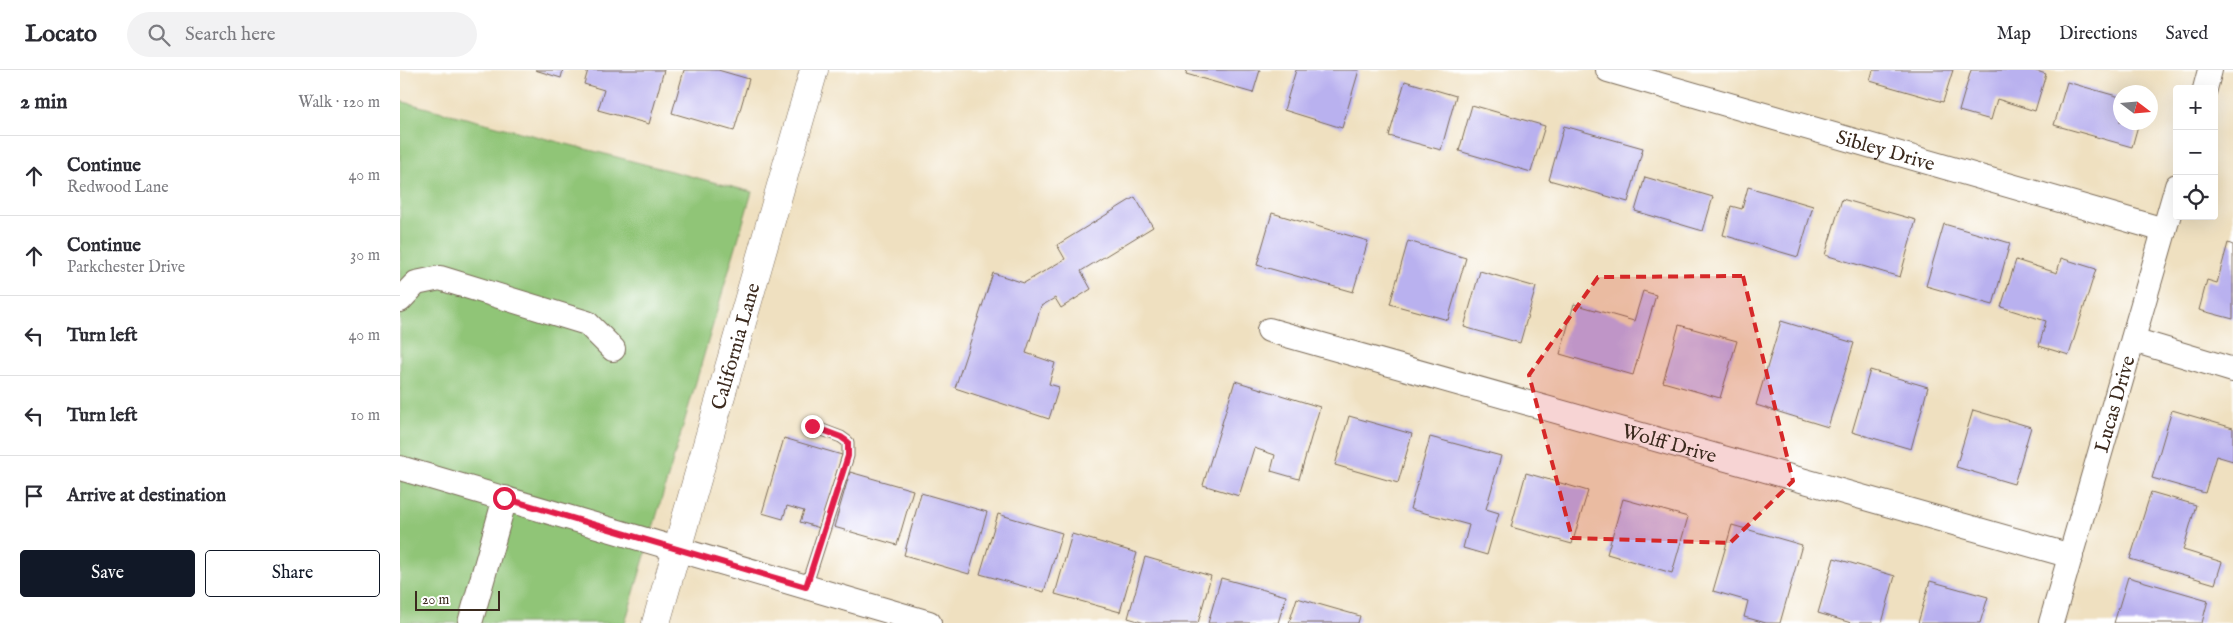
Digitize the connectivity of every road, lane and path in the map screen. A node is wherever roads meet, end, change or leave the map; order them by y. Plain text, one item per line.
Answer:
1 (814, 70) edge
2 (1608, 70) edge
3 (2210, 70) edge
4 (2206, 85) edge
5 (2173, 200) edge
6 (2164, 230) junction
7 (400, 300) edge
8 (1269, 330) dead end
9 (2133, 340) junction
10 (612, 349) dead end
11 (2233, 370) edge
12 (812, 426) dead end
13 (400, 468) edge
14 (504, 498) junction
15 (677, 548) junction
16 (2071, 556) junction
17 (806, 587) junction
18 (470, 623) edge
19 (656, 623) edge
20 (929, 623) edge
21 (2051, 623) edge

1 - 15 street, California Lane
2 - 6 street, Sibley Drive
3 - 4 street
5 - 6 street, Lucas Drive
6 - 9 street, Lucas Drive
7 - 10 street
8 - 16 street, Wolff Drive
9 - 11 street
9 - 16 street, Lucas Drive
12 - 17 lane
13 - 14 street
14 - 15 street
14 - 18 street
15 - 17 street
15 - 19 street, California Lane
16 - 21 street, Lucas Drive
17 - 20 street

